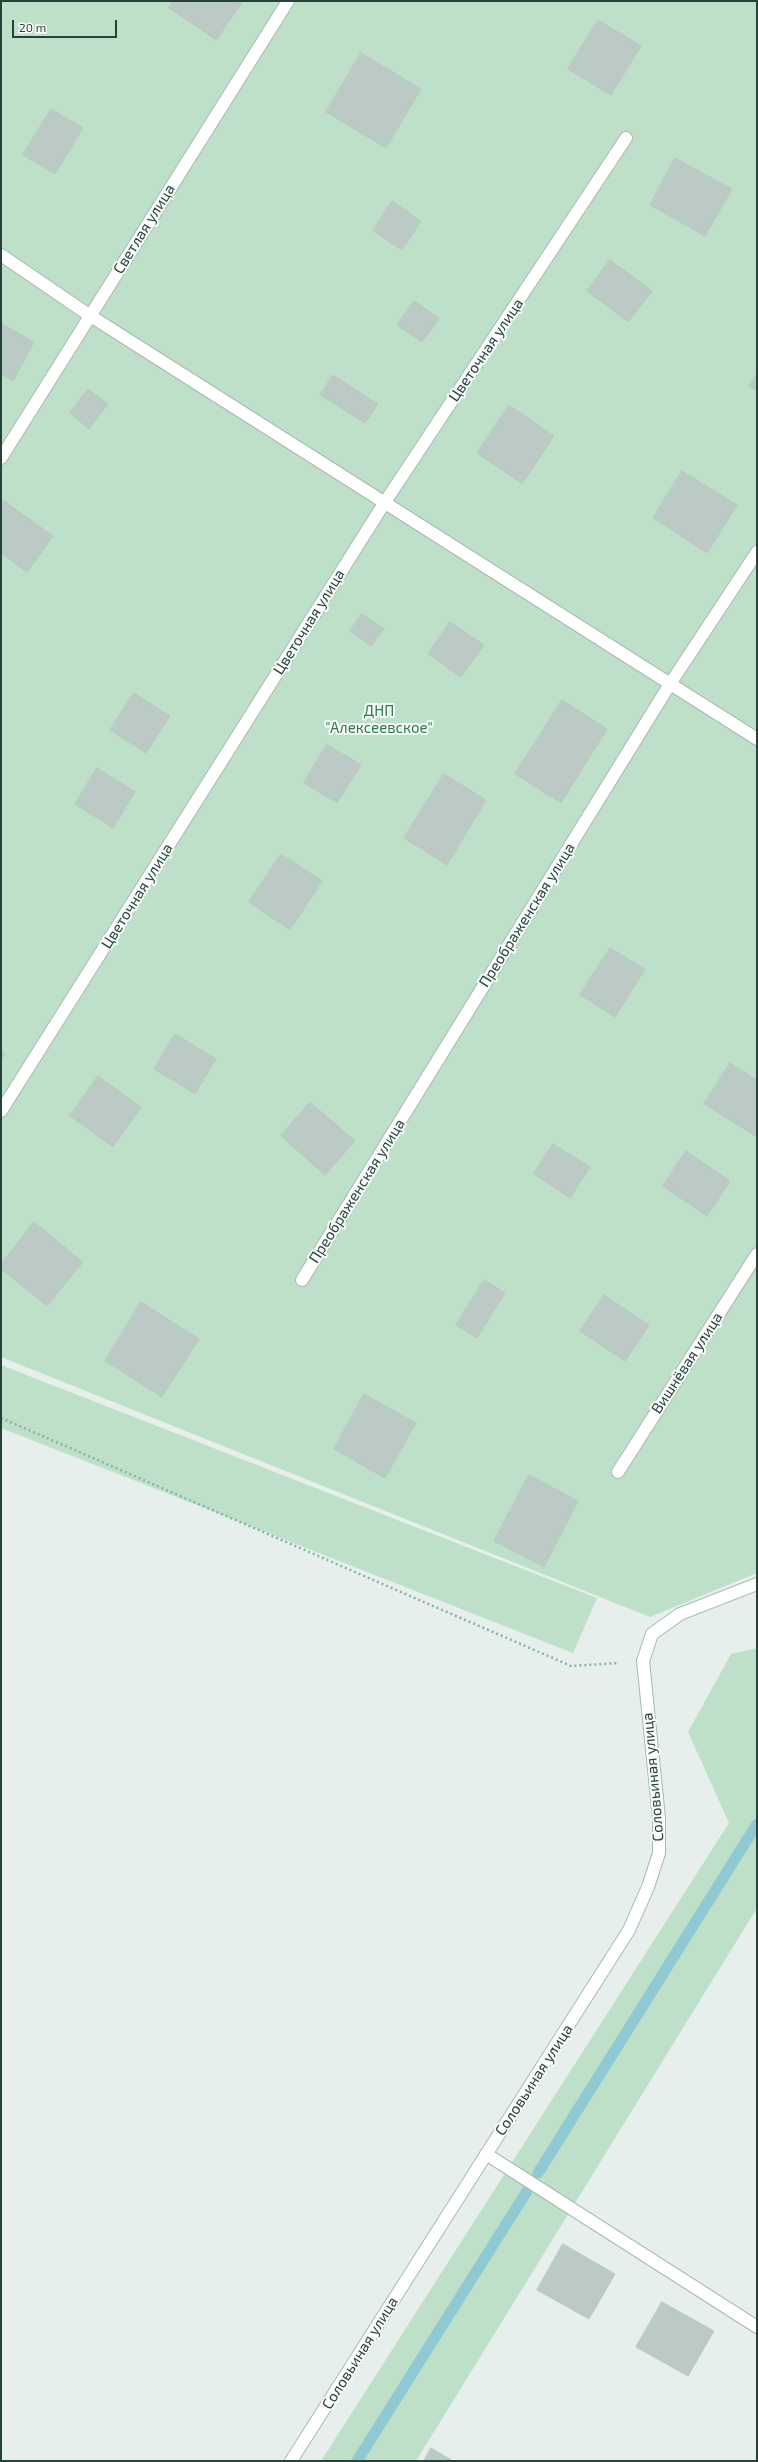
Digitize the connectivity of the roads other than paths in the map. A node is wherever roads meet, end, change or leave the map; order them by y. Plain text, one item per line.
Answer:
1 (288, 1) edge
2 (626, 138) dead end
3 (1, 255) edge
4 (90, 315) junction
5 (1, 458) edge
6 (385, 502) junction
7 (757, 552) edge
8 (670, 684) junction
9 (757, 739) edge
10 (1, 1111) edge
11 (757, 1254) edge
12 (302, 1280) dead end
13 (618, 1472) dead end
14 (757, 1584) edge
15 (486, 2154) junction
16 (757, 2327) edge
17 (291, 2461) edge

1 - 4 street, Светлая улица
2 - 6 street, Цветочная улица
3 - 4 street
4 - 5 street, Светлая улица
4 - 6 street
6 - 8 street
6 - 10 street, Цветочная улица
7 - 8 street, Преображенская улица
8 - 9 street
8 - 12 street, Преображенская улица
11 - 13 street, Вишнёвая улица
14 - 15 street, Соловьиная улица
15 - 16 street
15 - 17 street, Соловьиная улица

